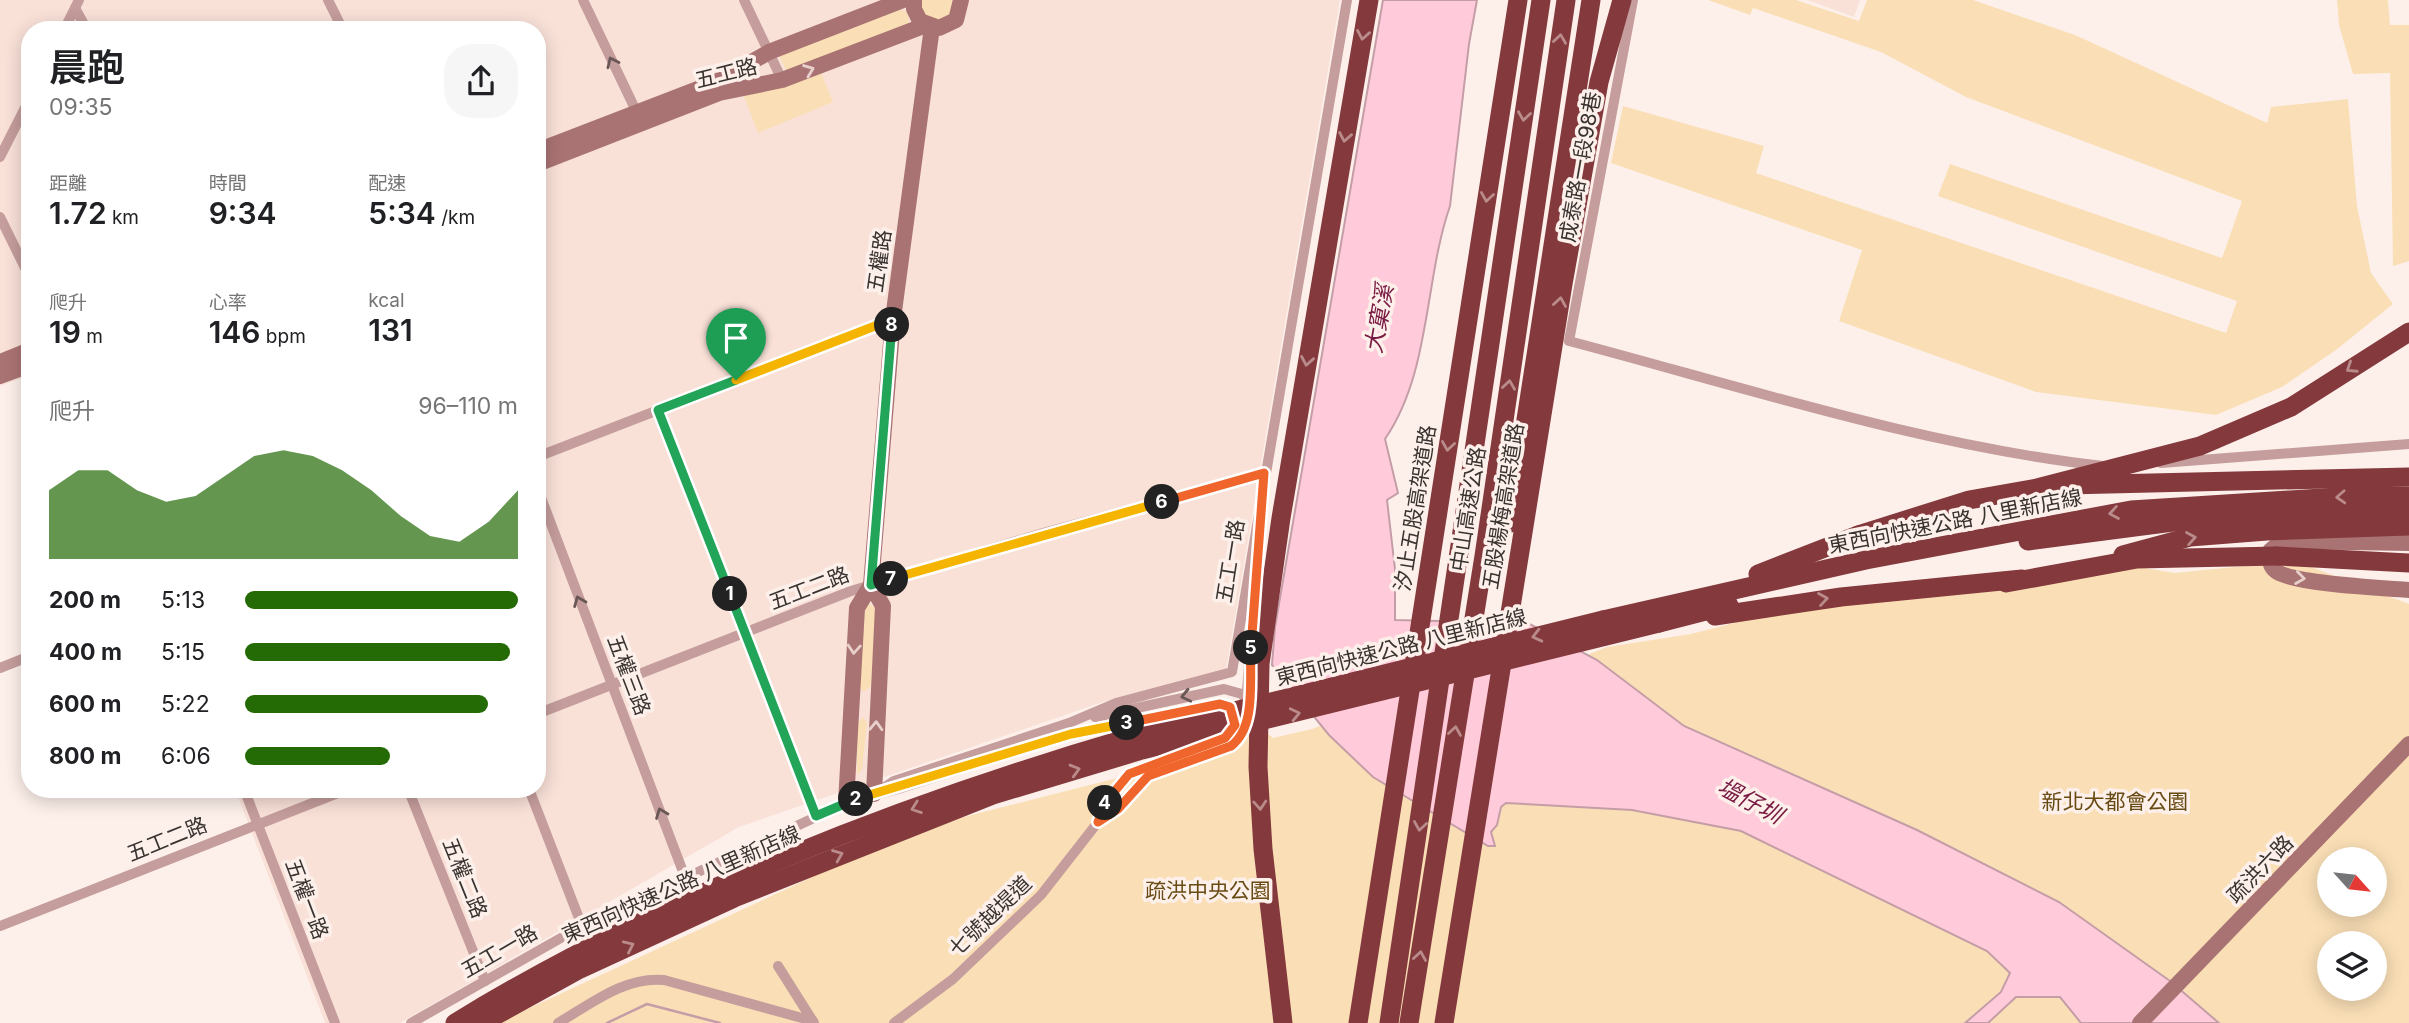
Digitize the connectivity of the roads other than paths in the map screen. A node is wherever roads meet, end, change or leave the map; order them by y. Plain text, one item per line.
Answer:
1 (328, 0) edge
2 (583, 0) edge
3 (744, 0) edge
4 (903, 0) edge
5 (914, 0) edge
6 (961, 0) edge
7 (1347, 0) edge
8 (1369, 0) edge
9 (1518, 0) edge
10 (1524, 0) edge
11 (1541, 0) edge
12 (1566, 0) edge
13 (1592, 0) edge
14 (1622, 0) edge
15 (1633, 0) edge
16 (77, 4) edge
17 (68, 21) edge
18 (83, 21) edge
19 (338, 21) edge
20 (929, 26) junction
21 (769, 52) junction
22 (1532, 60) junction
23 (782, 80) junction
24 (21, 116) edge
25 (639, 118) junction
26 (1545, 140) junction
27 (546, 148) edge
28 (0, 157) edge
29 (546, 160) edge
30 (0, 217) edge
31 (21, 260) edge
32 (893, 319) junction
33 (2409, 332) edge
34 (21, 354) edge
35 (0, 362) edge
36 (21, 368) edge
37 (0, 376) edge
38 (658, 410) junction
39 (2409, 444) edge
40 (546, 454) edge
41 (1264, 473) junction
42 (2409, 477) edge
43 (2037, 488) junction
44 (1261, 492) junction
45 (2409, 496) edge
46 (2409, 510) edge
47 (546, 511) edge
48 (2409, 526) edge
49 (2409, 543) edge
50 (2409, 563) edge
51 (2006, 583) junction
52 (871, 585) junction
53 (2409, 590) edge
54 (1603, 620) junction
55 (1659, 623) junction
56 (745, 634) junction
57 (21, 660) edge
58 (0, 668) edge
59 (612, 684) junction
60 (1248, 703) junction
61 (546, 710) edge
62 (1070, 729) junction
63 (2409, 744) edge
64 (874, 794) junction
65 (248, 798) edge
66 (325, 798) edge
67 (412, 798) edge
68 (532, 798) edge
69 (846, 803) junction
70 (816, 816) junction
71 (1098, 822) junction
72 (258, 824) junction
73 (685, 877) junction
74 (0, 926) edge
75 (582, 926) junction
76 (778, 966) dead end
77 (485, 981) junction
78 (813, 1022) edge
79 (335, 1023) edge
80 (411, 1023) edge
81 (455, 1023) edge
82 (482, 1023) edge
83 (558, 1023) edge
84 (894, 1023) edge
85 (1283, 1023) edge
86 (1358, 1023) edge
87 (1389, 1023) edge
88 (1409, 1023) edge
89 (1436, 1023) edge
90 (1444, 1023) edge
91 (2140, 1023) edge

1 - 19 street
25 -> 2 street
3 - 21 street
4 - 21 street, 五工路
5 - 20 street
6 - 20 street, 五工路
7 - 41 street, 五工一路
8 -> 85 highway, bridge
9 -> 86 highway, 汐止五股高架道路, bridge
10 - 22 highway
11 - 22 highway, 中山高速公路
26 -> 12 highway, 中山高速公路
13 - 26 highway
13 - 89 highway, bridge
90 -> 14 highway, 五股楊梅高架道路, bridge
15 - 39 street, 成泰路一段98巷
16 - 17 street
16 - 18 street
23 -> 20 street, 五工路
20 - 32 street, 五權路
21 - 23 street
21 - 25 street, 五工路
22 -> 87 highway, 中山高速公路, bridge
23 - 25 street, 五工路
24 - 28 street
25 - 27 street, 五工路
25 - 29 street, 五工路
88 -> 26 highway, 中山高速公路, bridge
30 - 31 street
32 - 38 street
32 - 52 street, 五權路
33 -> 43 highway, bridge
34 - 35 street
36 - 37 street
38 - 40 street
38 - 56 street
41 - 44 street, 五工一路
41 - 52 street, 五工二路
42 - 43 highway, bridge
43 - 54 highway, bridge
44 - 60 street, 七號越堤道
44 - 62 street, 五工一路
45 -> 54 highway, 東西向快速公路 八里新店線
46 - 55 highway, 東西向快速公路 八里新店線
59 -> 47 street, 五權三路
51 -> 48 highway, bridge
49 -> 53 street
50 - 51 highway, bridge
55 -> 51 highway
52 - 56 street, 五工二路
64 -> 52 street, 五權路
52 -> 69 street, 五權路
54 -> 81 highway, 東西向快速公路 八里新店線, bridge
82 -> 55 highway, 東西向快速公路 八里新店線, bridge
56 - 59 street, 五工二路
56 - 70 street
57 - 58 street
59 - 61 street, 五工二路
73 -> 59 street, 五權三路
60 -> 62 street
60 - 71 street, 七號越堤道
62 - 64 street, 五工一路
62 - 71 street, 七號越堤道
63 - 91 street, 疏洪六路
64 - 69 street, 五工一路
65 - 72 street, 五權一路
66 - 72 street, 五工二路
67 - 77 street, 五權二路
68 - 75 street
69 - 70 street, 五工一路
70 - 73 street, 五工一路
71 - 84 street, 七號越堤道
72 - 74 street, 五工二路
72 - 79 street, 五權一路
73 - 75 street, 五工一路
75 - 77 street, 五工一路
76 - 78 street
77 - 80 street, 五工一路
78 - 83 street

